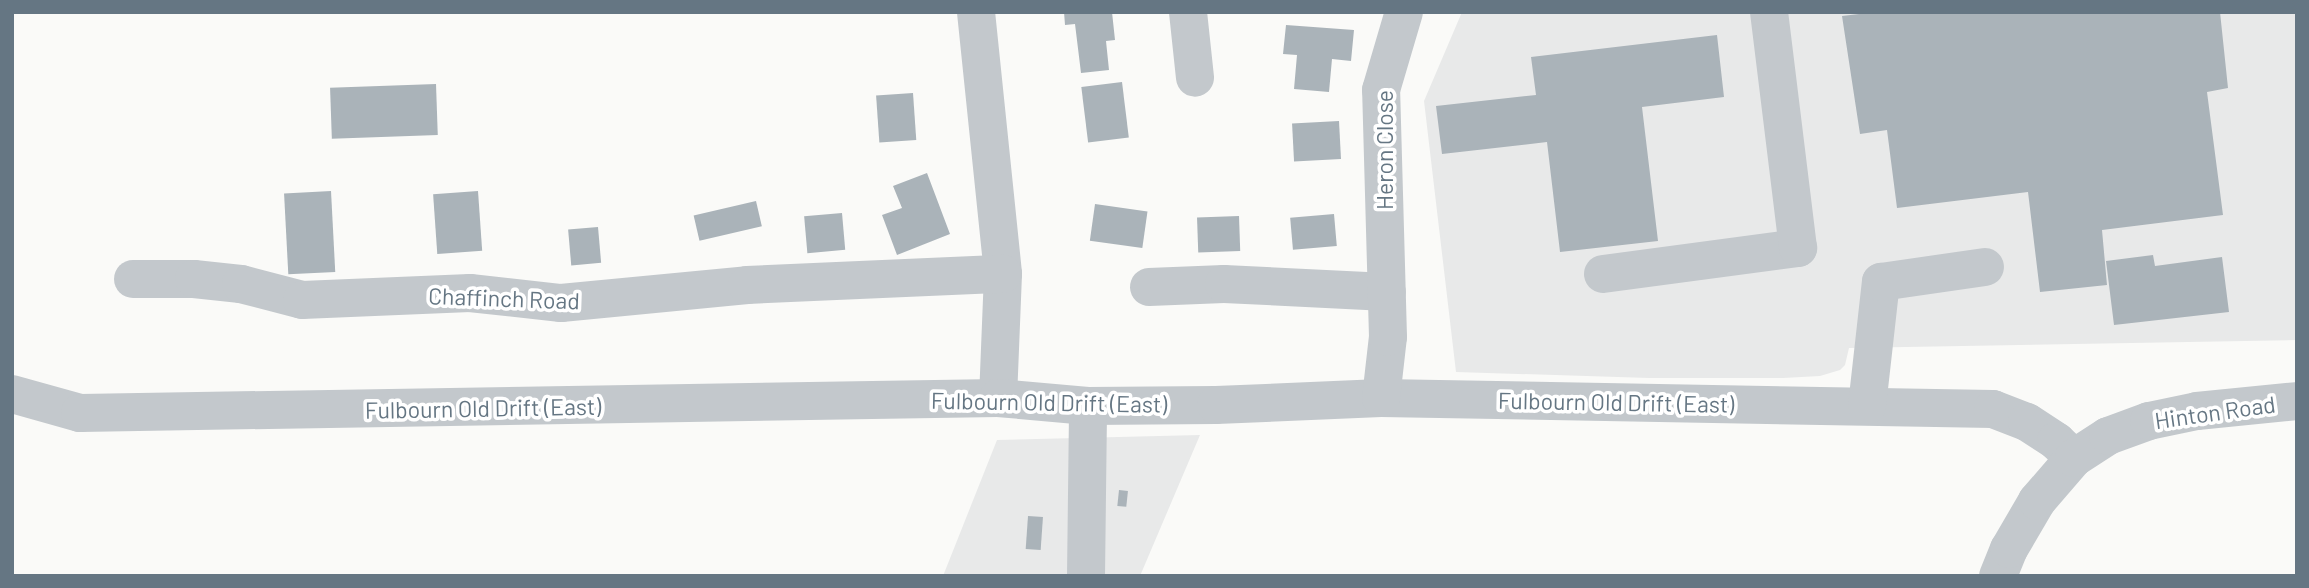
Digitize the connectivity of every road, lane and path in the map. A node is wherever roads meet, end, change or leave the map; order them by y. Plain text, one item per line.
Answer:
1 (976, 12) edge
2 (1188, 12) edge
3 (1404, 12) edge
4 (1769, 12) edge
5 (1195, 78) dead end
6 (1985, 267) dead end
7 (1003, 274) junction
8 (1603, 274) dead end
9 (133, 279) dead end
10 (1149, 287) dead end
11 (1387, 292) junction
12 (12, 394) edge
13 (998, 398) junction
14 (1381, 398) junction
15 (2297, 401) edge
16 (1867, 405) junction
17 (1088, 406) junction
18 (2074, 458) junction
19 (1086, 576) edge
20 (1998, 576) edge

1 - 7 street
2 - 5 street
3 - 11 street, Heron Close
4 - 8 street
6 - 16 street
7 - 9 street, Chaffinch Road
7 - 13 street
10 - 11 street
11 - 14 street, Heron Close
12 - 13 street, Fulbourn Old Drift (East)
13 - 17 street, Fulbourn Old Drift (East)
14 - 16 street, Fulbourn Old Drift (East)
14 - 17 street, Fulbourn Old Drift (East)
15 - 18 street, Hinton Road
16 - 18 street, Fulbourn Old Drift (East)
17 - 19 street
18 - 20 street, Hinton Road

